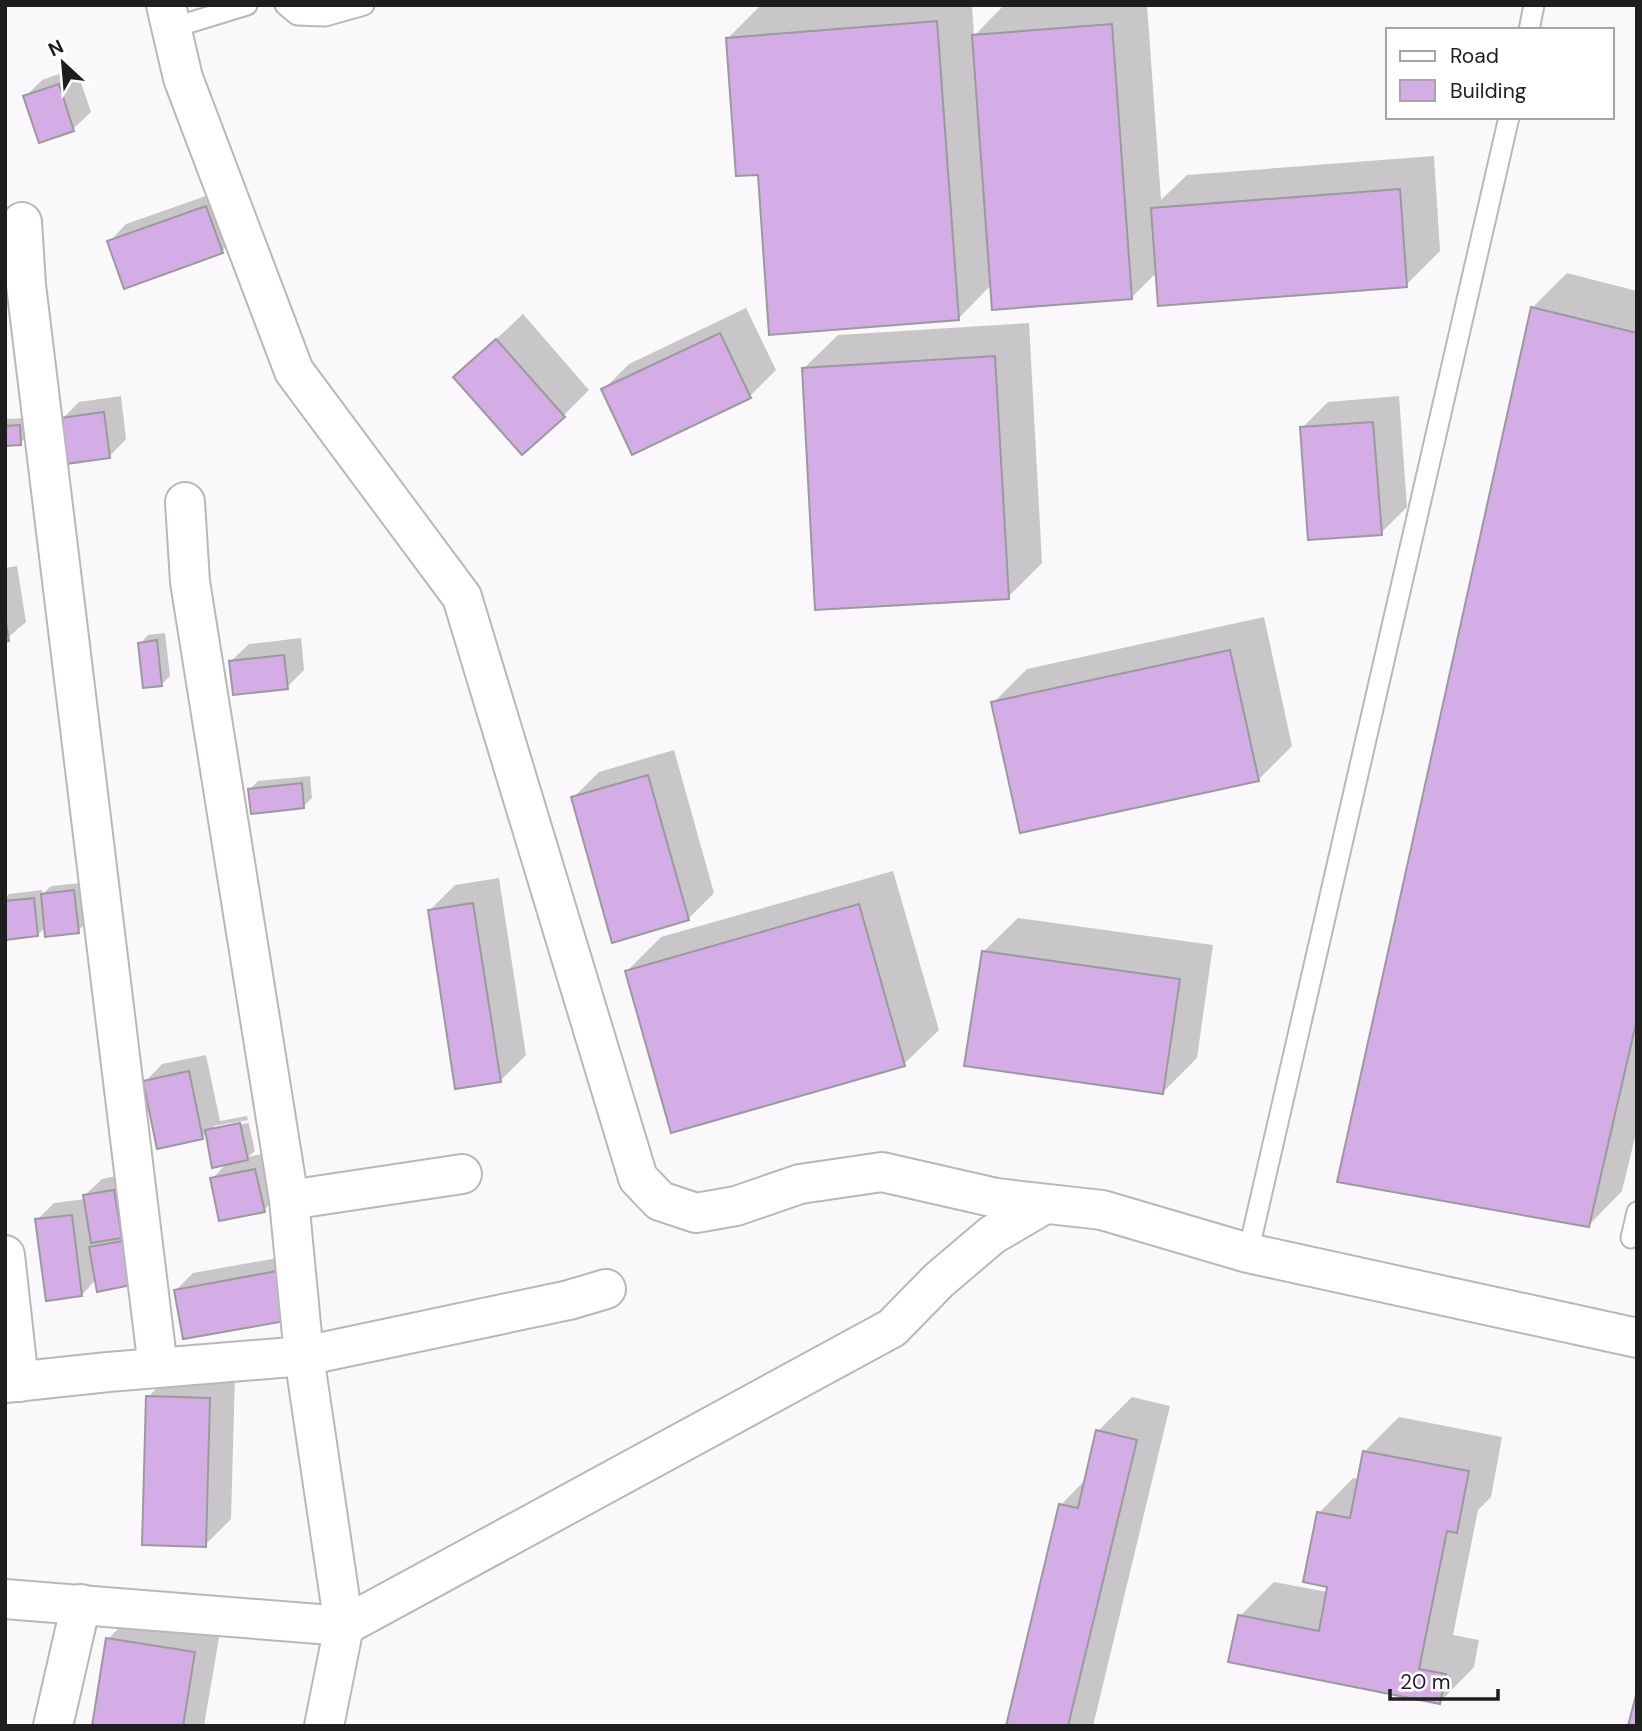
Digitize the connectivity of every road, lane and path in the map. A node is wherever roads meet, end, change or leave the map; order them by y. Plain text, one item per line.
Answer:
1 (247, 5) edge
2 (285, 5) edge
3 (365, 5) edge
4 (1534, 5) edge
5 (169, 17) edge
6 (1529, 28) edge
7 (1509, 119) edge
8 (22, 222) dead end
9 (185, 502) dead end
10 (462, 1174) dead end
11 (289, 1200) junction
12 (1043, 1205) junction
13 (1637, 1212) edge
14 (1631, 1238) dead end
15 (1248, 1254) junction
16 (5, 1255) edge
17 (606, 1289) dead end
18 (1637, 1338) edge
19 (304, 1356) junction
20 (158, 1368) junction
21 (12, 1382) edge
22 (5, 1600) edge
23 (80, 1604) junction
24 (344, 1626) junction
25 (53, 1726) edge
26 (324, 1726) edge

1 - 5 lane
2 - 3 lane
4 - 6 lane
5 - 12 street
7 - 15 lane
8 - 20 street
9 - 11 street
10 - 11 street
11 - 19 street
12 - 15 street
12 - 24 street
13 - 14 lane
15 - 18 street
16 - 21 street
17 - 19 street
19 - 20 street
19 - 24 street
20 - 21 street
22 - 23 street
23 - 24 street
23 - 25 street
24 - 26 street

